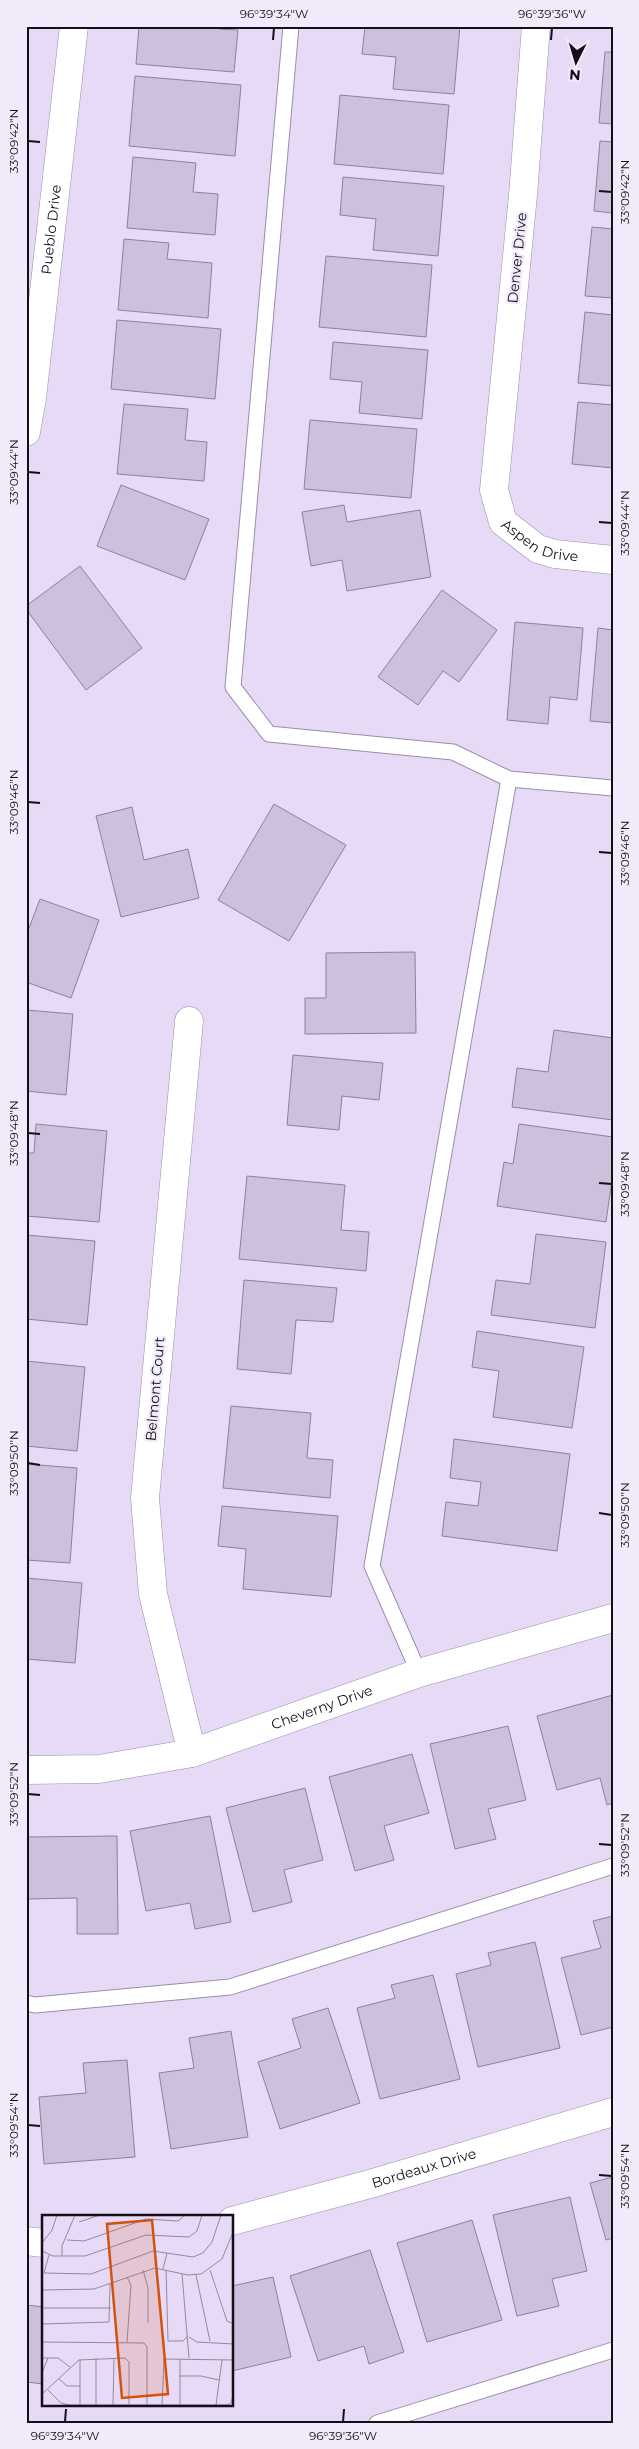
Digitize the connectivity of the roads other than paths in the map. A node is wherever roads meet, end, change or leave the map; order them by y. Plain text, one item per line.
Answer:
1 (74, 26) edge
2 (291, 26) edge
3 (536, 26) edge
4 (26, 432) edge
5 (494, 490) joint
6 (613, 560) edge
7 (509, 779) junction
8 (613, 788) edge
9 (189, 1021) dead end
10 (613, 1618) edge
11 (419, 1673) junction
12 (192, 1754) junction
13 (26, 1770) edge
14 (613, 1866) edge
15 (26, 2003) edge
16 (613, 2112) edge
17 (234, 2219) edge
18 (26, 2241) edge
19 (42, 2243) edge
20 (613, 2350) edge
21 (377, 2423) edge

1 - 4 street, Pueblo Drive
2 - 7 lane
3 - 5 street, Denver Drive
5 - 6 street, Aspen Drive
7 - 8 lane
7 - 11 lane
9 - 12 street, Belmont Court
10 - 11 street, Cheverny Drive
11 - 12 street, Cheverny Drive
12 - 13 street, Cheverny Drive
14 - 15 lane
16 - 17 street, Bordeaux Drive
18 - 19 street
20 - 21 lane

